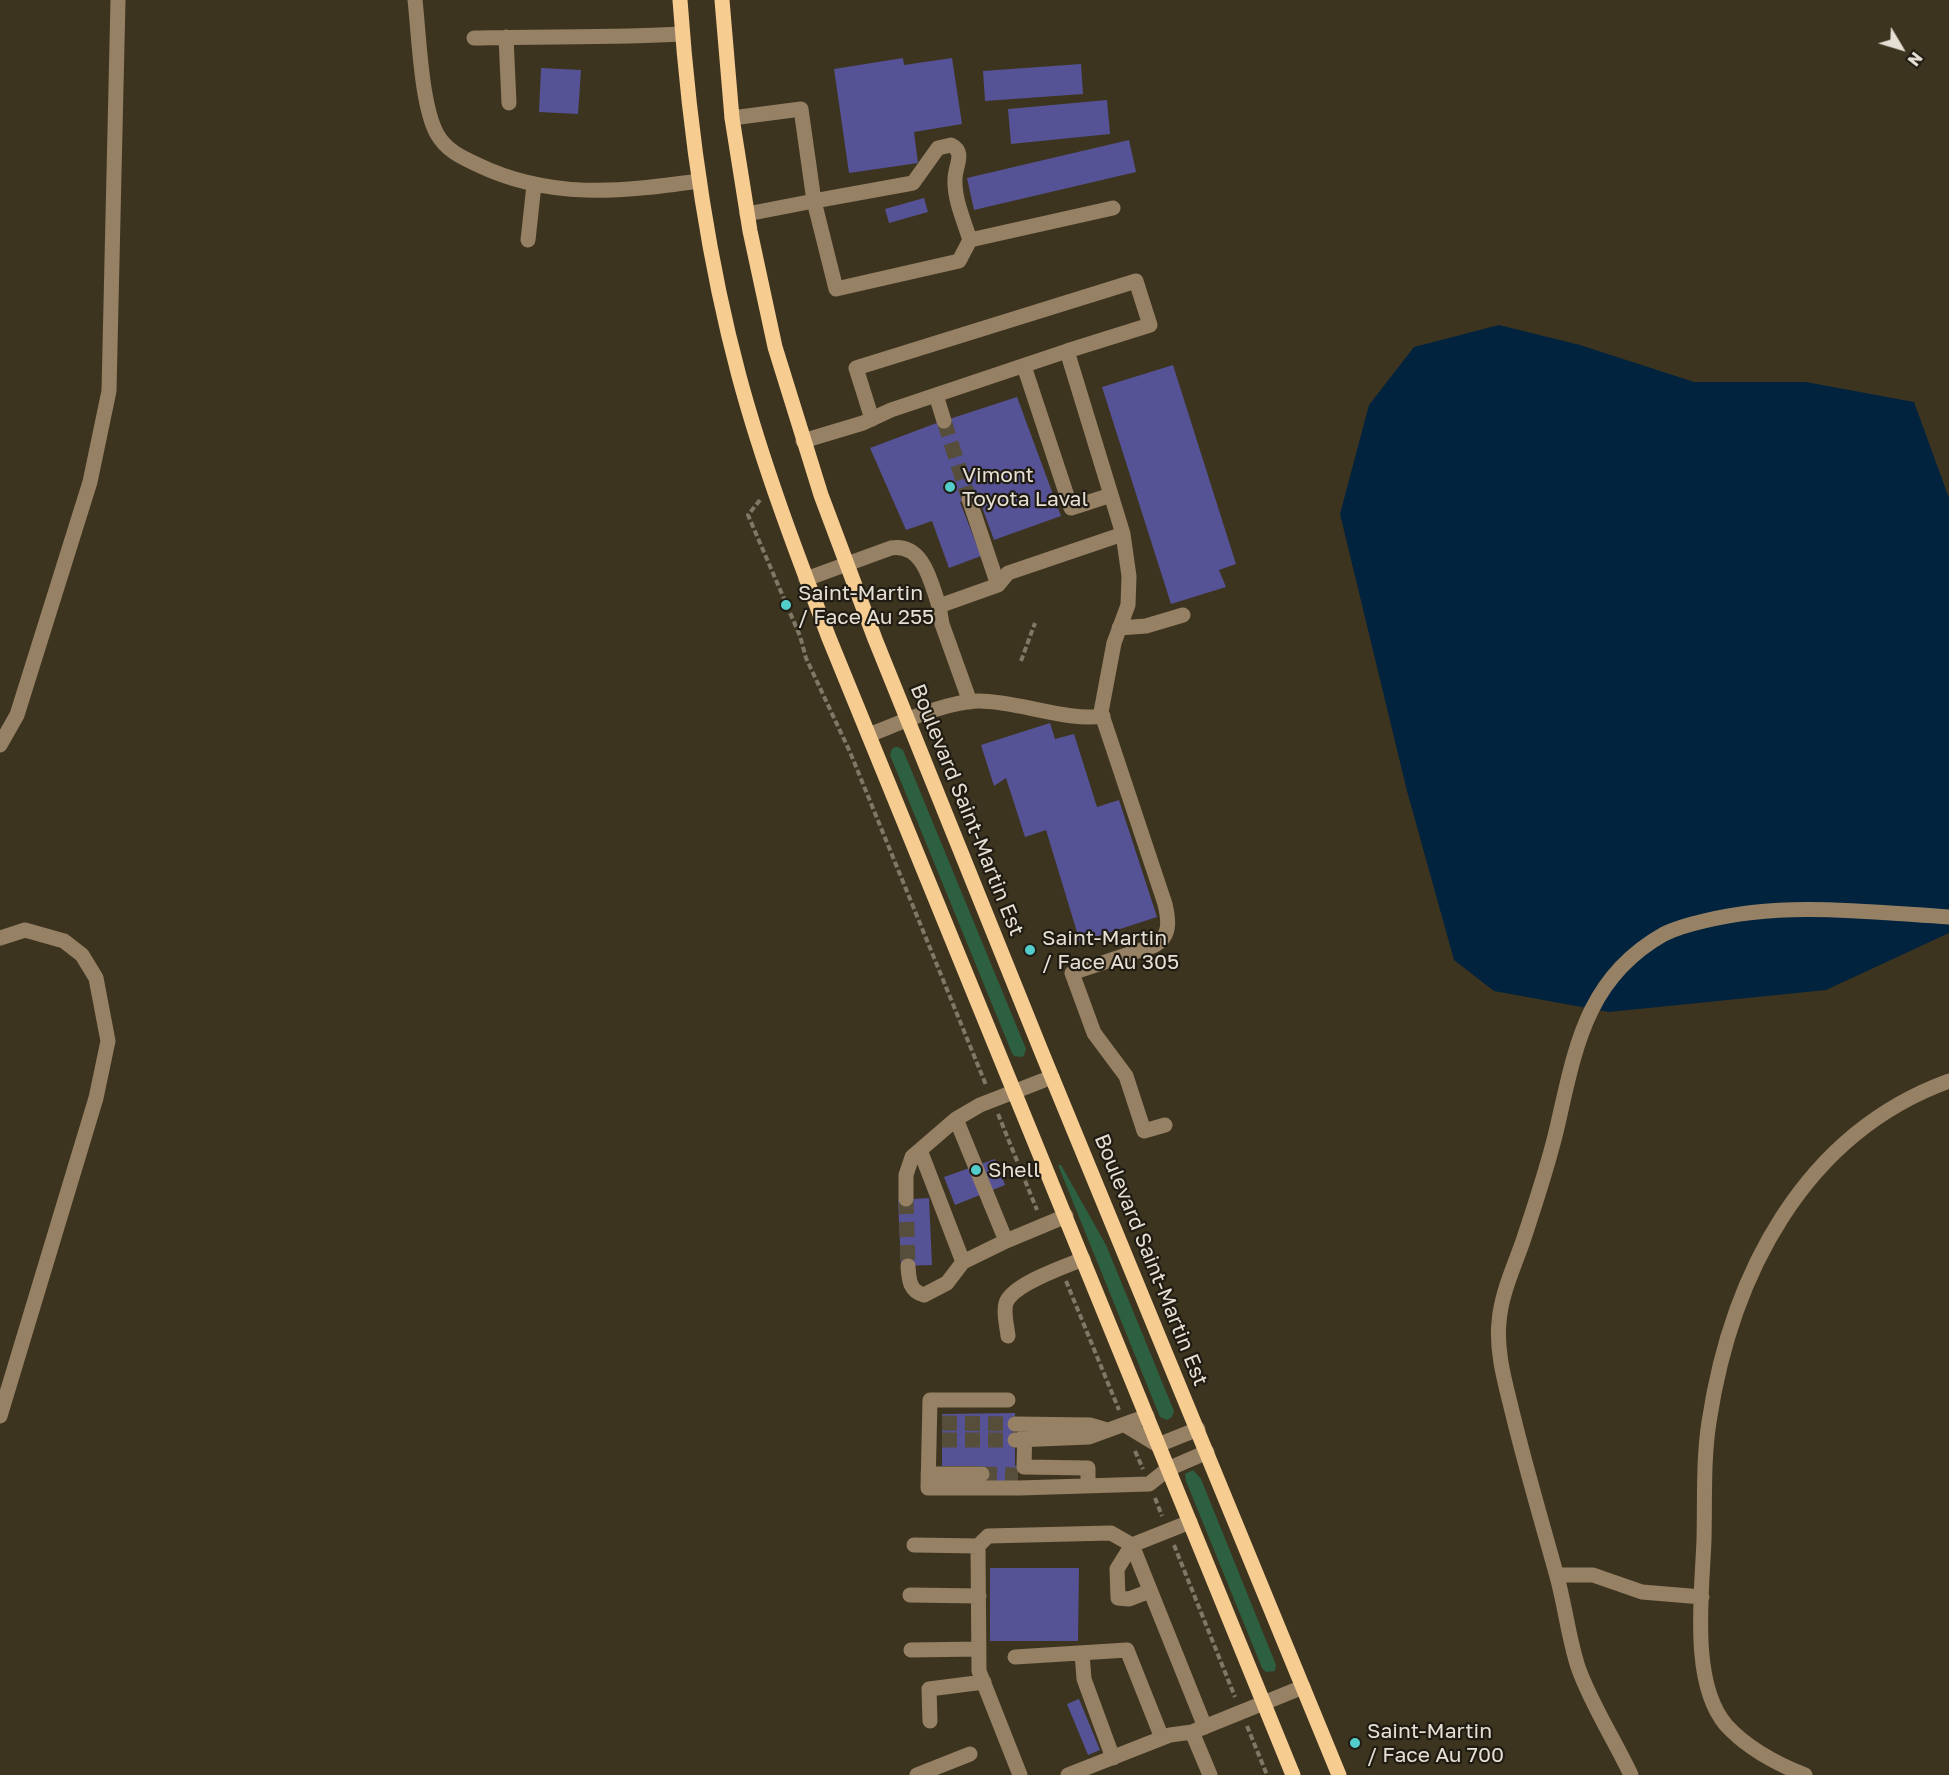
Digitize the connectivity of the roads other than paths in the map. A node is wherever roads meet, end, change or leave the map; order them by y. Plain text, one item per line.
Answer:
1 (118, 0) edge
2 (416, 0) edge
3 (680, 0) edge
4 (722, 0) edge
5 (682, 34) junction
6 (506, 37) junction
7 (474, 38) dead end
8 (509, 103) dead end
9 (732, 118) junction
10 (699, 181) junction
11 (534, 184) junction
12 (814, 201) junction
13 (1113, 208) dead end
14 (747, 214) junction
15 (528, 240) dead end
16 (970, 240) junction
17 (1067, 351) junction
18 (1024, 366) junction
19 (936, 395) junction
20 (872, 419) junction
21 (944, 421) tunnel mouth
22 (803, 441) junction
23 (1111, 495) junction
24 (969, 499) tunnel mouth
25 (1124, 534) junction
26 (846, 564) junction
27 (806, 579) junction
28 (998, 585) junction
29 (939, 606) junction
30 (1183, 615) dead end
31 (1119, 628) junction
32 (970, 702) junction
33 (1103, 716) junction
34 (908, 720) junction
35 (869, 735) junction
36 (0, 745) edge
37 (1949, 917) edge
38 (0, 938) edge
39 (1052, 1077) junction
40 (1949, 1081) edge
41 (1015, 1091) junction
42 (956, 1119) junction
43 (1165, 1125) dead end
44 (920, 1150) junction
45 (906, 1199) tunnel mouth
46 (1066, 1216) junction
47 (1006, 1241) junction
48 (1083, 1259) junction
49 (963, 1262) junction
50 (908, 1266) tunnel mouth
51 (1008, 1336) dead end
52 (1008, 1400) dead end
53 (0, 1416) edge
54 (1147, 1416) junction
55 (1122, 1418) junction
56 (1198, 1429) junction
57 (1158, 1445) junction
58 (1207, 1452) junction
59 (1168, 1469) junction
60 (928, 1474) junction
61 (982, 1474) tunnel mouth
62 (1018, 1475) tunnel mouth
63 (1070, 1486) junction
64 (1088, 1486) junction
65 (1190, 1522) junction
66 (914, 1545) dead end
67 (1132, 1545) junction
68 (978, 1546) junction
69 (1557, 1575) junction
70 (1150, 1591) junction
71 (910, 1595) dead end
72 (979, 1596) junction
73 (1702, 1598) junction
74 (979, 1649) junction
75 (911, 1650) dead end
76 (1082, 1653) junction
77 (1015, 1657) dead end
78 (984, 1682) junction
79 (1303, 1687) junction
80 (1264, 1703) junction
81 (930, 1721) dead end
82 (1198, 1730) junction
83 (1162, 1738) junction
84 (970, 1754) dead end
85 (1113, 1758) junction
86 (917, 1775) edge
87 (1020, 1775) edge
88 (1068, 1775) edge
89 (1210, 1775) edge
90 (1293, 1775) edge
91 (1339, 1775) edge
92 (1631, 1775) edge
93 (1805, 1775) edge

1 - 36 lane
2 - 11 lane
3 - 5 main road
4 - 9 main road, Boulevard Saint-Martin Est
5 - 6 lane
5 - 10 main road
6 - 7 lane
6 - 8 lane
9 - 12 lane
9 - 14 main road, Boulevard Saint-Martin Est
10 - 11 lane
10 - 27 main road
11 - 15 lane
12 - 14 lane
12 - 16 lane
12 - 16 lane
13 - 16 lane
14 - 22 main road, Boulevard Saint-Martin Est
17 - 18 lane
17 - 20 lane
17 - 23 lane
18 - 19 lane
18 - 23 lane
19 - 20 lane
19 - 21 lane
20 - 22 lane
22 - 26 main road, Boulevard Saint-Martin Est
23 - 25 lane
24 - 28 lane
25 - 28 lane
25 - 31 lane
26 - 27 lane
26 - 29 lane
26 - 34 main road, Boulevard Saint-Martin Est
27 - 35 main road
28 - 29 lane
29 - 32 lane
30 - 31 lane
31 - 33 lane
32 - 33 lane
32 - 34 lane
33 - 43 lane
34 - 35 lane
34 - 39 main road, Boulevard Saint-Martin Est
35 - 41 main road
37 - 69 lane
38 - 53 lane
39 - 41 lane
39 - 56 main road, Boulevard Saint-Martin Est
40 - 73 lane
41 - 42 lane
41 - 46 main road
42 - 44 lane
42 - 47 lane
44 - 45 lane
44 - 49 lane
46 - 47 lane
46 - 48 main road
47 - 49 lane
48 - 51 lane
48 - 54 main road
49 - 50 lane
52 - 60 lane
54 - 55 lane
54 - 57 main road
55 - 57 lane
55 - 64 lane
56 - 57 lane
56 - 58 main road, Boulevard Saint-Martin Est
57 - 59 main road
58 - 59 lane
58 - 79 main road, Boulevard Saint-Martin Est
59 - 64 lane
59 - 65 main road
60 - 61 lane
60 - 63 lane
62 - 63 lane
63 - 64 lane
65 - 67 lane
65 - 80 main road
66 - 68 lane
67 - 68 lane
67 - 70 lane
67 - 70 lane
68 - 72 lane
69 - 73 lane
69 - 92 lane
70 - 82 lane
71 - 72 lane
72 - 74 lane
73 - 93 lane
74 - 75 lane
74 - 78 lane
76 - 77 lane
76 - 83 lane
76 - 85 lane
78 - 81 lane
78 - 87 lane
79 - 80 lane
79 - 91 main road, Boulevard Saint-Martin Est
80 - 82 lane
80 - 90 main road
82 - 83 lane
82 - 89 lane
83 - 85 lane
84 - 86 lane
85 - 88 lane

